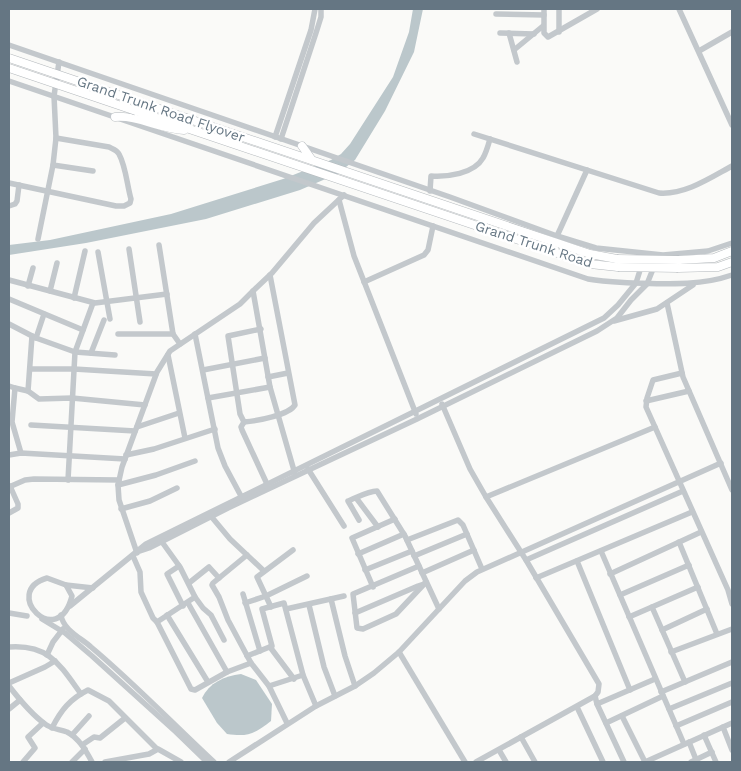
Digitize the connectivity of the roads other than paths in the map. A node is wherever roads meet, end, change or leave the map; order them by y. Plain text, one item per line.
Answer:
1 (315, 9) edge
2 (320, 9) edge
3 (559, 9) edge
4 (597, 9) edge
5 (679, 9) edge
6 (588, 11) edge
7 (544, 12) edge
8 (496, 14) dead end
9 (543, 26) junction
10 (559, 32) junction
11 (732, 32) edge
12 (500, 33) dead end
13 (510, 33) junction
14 (534, 34) junction
15 (9, 45) edge
16 (514, 50) junction
17 (699, 51) junction
18 (9, 58) edge
19 (59, 62) junction
20 (517, 62) dead end
21 (9, 68) edge
22 (9, 81) edge
23 (54, 96) junction
24 (115, 117) junction
25 (732, 125) edge
26 (193, 130) junction
27 (474, 134) dead end
28 (56, 138) junction
29 (278, 138) junction
30 (490, 139) junction
31 (302, 146) junction
32 (312, 160) junction
33 (53, 164) junction
34 (732, 166) edge
35 (588, 170) junction
36 (93, 171) dead end
37 (351, 174) joint
38 (9, 183) edge
39 (19, 185) junction
40 (430, 190) junction
41 (48, 191) junction
42 (344, 195) junction
43 (339, 200) junction
44 (9, 206) edge
45 (433, 226) junction
46 (557, 236) junction
47 (38, 239) dead end
48 (732, 243) edge
49 (159, 245) dead end
50 (129, 249) dead end
51 (86, 251) dead end
52 (732, 251) edge
53 (98, 252) dead end
54 (644, 254) junction
55 (658, 255) junction
56 (732, 262) edge
57 (57, 263) dead end
58 (32, 268) dead end
59 (732, 275) edge
60 (270, 276) junction
61 (9, 280) edge
62 (364, 282) junction
63 (636, 283) junction
64 (695, 283) junction
65 (647, 284) junction
66 (28, 286) junction
67 (50, 291) junction
68 (253, 291) junction
69 (167, 294) junction
70 (74, 298) junction
71 (136, 298) junction
72 (9, 299) edge
73 (107, 302) junction
74 (93, 303) junction
75 (668, 303) junction
76 (44, 314) junction
77 (605, 317) junction
78 (613, 320) junction
79 (140, 322) dead end
80 (9, 324) edge
81 (261, 329) junction
82 (83, 330) junction
83 (118, 334) dead end
84 (173, 334) junction
85 (195, 334) junction
86 (34, 337) junction
87 (180, 344) junction
88 (537, 351) junction
89 (75, 352) junction
90 (91, 353) junction
91 (168, 354) junction
92 (115, 355) dead end
93 (265, 358) junction
94 (540, 359) junction
95 (232, 365) junction
96 (30, 369) junction
97 (74, 369) junction
98 (203, 370) junction
99 (288, 373) junction
100 (682, 373) junction
101 (156, 374) junction
102 (268, 376) junction
103 (12, 387) edge
104 (270, 387) junction
105 (28, 392) junction
106 (689, 392) junction
107 (237, 393) junction
108 (72, 398) junction
109 (208, 398) junction
110 (439, 399) junction
111 (646, 401) junction
112 (145, 404) junction
113 (443, 406) junction
114 (414, 411) junction
115 (179, 413) junction
116 (276, 415) junction
117 (417, 419) junction
118 (244, 422) junction
119 (31, 425) dead end
120 (71, 427) junction
121 (654, 427) junction
122 (136, 429) junction
123 (215, 429) junction
124 (185, 438) junction
125 (21, 453) junction
126 (9, 455) edge
127 (69, 456) junction
128 (126, 457) junction
129 (195, 461) dead end
130 (721, 463) junction
131 (308, 469) junction
132 (295, 473) junction
133 (68, 480) junction
134 (679, 481) junction
135 (119, 482) junction
136 (267, 484) junction
137 (10, 486) edge
138 (177, 488) dead end
139 (732, 490) edge
140 (683, 492) junction
141 (241, 496) junction
142 (486, 497) junction
143 (357, 498) junction
144 (121, 509) junction
145 (692, 512) junction
146 (9, 513) edge
147 (210, 514) junction
148 (395, 519) junction
149 (359, 520) dead end
150 (344, 526) dead end
151 (378, 526) junction
152 (701, 532) junction
153 (467, 534) junction
154 (406, 537) junction
155 (162, 542) junction
156 (679, 542) junction
157 (293, 550) dead end
158 (474, 550) junction
159 (520, 551) junction
160 (601, 551) junction
161 (136, 554) junction
162 (358, 554) junction
163 (413, 554) junction
164 (247, 555) junction
165 (526, 560) junction
166 (577, 561) junction
167 (689, 565) junction
168 (179, 566) junction
169 (419, 566) junction
170 (482, 569) junction
171 (365, 570) junction
172 (264, 571) junction
173 (422, 573) junction
174 (610, 574) junction
175 (307, 576) dead end
176 (219, 578) junction
177 (536, 578) junction
178 (188, 583) junction
179 (425, 583) junction
180 (26, 584) dead end
181 (66, 585) junction
182 (373, 587) junction
183 (698, 587) junction
184 (94, 588) junction
185 (243, 594) dead end
186 (266, 596) junction
187 (344, 596) dead end
188 (620, 596) junction
189 (195, 597) junction
190 (331, 599) junction
191 (246, 603) junction
192 (186, 604) junction
193 (732, 604) edge
194 (309, 605) junction
195 (70, 606) junction
196 (271, 607) junction
197 (652, 607) junction
198 (286, 609) junction
199 (439, 609) junction
200 (22, 610) dead end
201 (707, 610) junction
202 (9, 613) edge
203 (355, 613) junction
204 (60, 615) junction
205 (167, 615) junction
206 (30, 616) junction
207 (629, 617) junction
208 (42, 620) junction
209 (157, 622) junction
210 (64, 629) junction
211 (732, 629) edge
212 (662, 630) junction
213 (717, 634) junction
214 (224, 640) dead end
215 (9, 647) edge
216 (270, 647) junction
217 (260, 651) junction
218 (398, 652) junction
219 (671, 652) junction
220 (47, 654) junction
221 (247, 656) junction
222 (55, 660) junction
223 (732, 662) edge
224 (251, 663) junction
225 (227, 672) junction
226 (302, 675) junction
227 (294, 679) junction
228 (655, 679) junction
229 (208, 682) junction
230 (685, 682) junction
231 (732, 683) edge
232 (9, 685) edge
233 (269, 686) junction
234 (355, 686) junction
235 (630, 690) junction
236 (81, 694) junction
237 (662, 694) junction
238 (335, 696) junction
239 (595, 696) junction
240 (20, 700) junction
241 (732, 702) edge
242 (597, 704) junction
243 (316, 706) junction
244 (577, 707) junction
245 (9, 709) edge
246 (669, 709) junction
247 (89, 716) dead end
248 (622, 716) junction
249 (125, 718) junction
250 (44, 723) junction
251 (287, 723) junction
252 (606, 723) junction
253 (732, 723) edge
254 (676, 726) junction
255 (723, 727) junction
256 (52, 728) junction
257 (72, 735) junction
258 (704, 735) junction
259 (521, 737) junction
260 (686, 743) junction
261 (83, 747) junction
262 (156, 749) junction
263 (499, 750) junction
264 (732, 750) edge
265 (712, 752) junction
266 (644, 761) edge
267 (23, 762) edge
268 (72, 762) edge
269 (92, 762) edge
270 (105, 762) edge
271 (181, 762) edge
272 (207, 762) edge
273 (214, 762) edge
274 (229, 762) edge
275 (465, 762) edge
276 (476, 762) edge
277 (506, 762) edge
278 (535, 762) edge
279 (602, 762) edge
280 (624, 762) edge
281 (637, 762) edge
282 (694, 762) edge
283 (716, 762) edge

1 - 29 street
2 - 29 street
3 - 10 street
4 - 6 street
5 - 17 street
6 - 10 street
7 - 8 street
7 - 9 street
9 - 10 street
9 - 14 street
11 - 17 street
12 - 13 street
13 - 14 street
13 - 16 street
14 - 16 street
15 - 19 street
16 - 20 street
17 - 25 street
18 - 32 highway, Grand Trunk Road Flyover, bridge
19 - 23 street
19 - 29 street
21 - 26 highway, Grand Trunk Road Flyover, bridge
22 - 23 street
23 - 24 street
23 - 28 street
24 - 26 highway
24 - 42 street
26 - 56 highway, Grand Trunk Road, bridge
27 - 30 street
28 - 33 street
28 - 41 street
29 - 31 street
30 - 35 street
30 - 40 street
31 - 32 highway
31 - 40 street
32 - 37 highway, Grand Trunk Road Flyover
33 - 36 street
33 - 41 street
34 - 35 street
35 - 46 street
37 - 52 highway, Grand Trunk Road, bridge
38 - 39 street
39 - 41 street
39 - 44 street
40 - 46 street
41 - 47 street
42 - 43 street
42 - 45 street
43 - 60 street
43 - 62 street
45 - 62 street
45 - 63 street
46 - 54 street
48 - 55 street
49 - 69 street
50 - 71 street
51 - 70 street
53 - 73 street
54 - 55 street
54 - 63 street
55 - 65 street
57 - 67 street
58 - 66 street
59 - 64 street
60 - 68 street
60 - 99 street
61 - 66 street
62 - 114 street
63 - 65 street
63 - 77 street
64 - 65 street
64 - 75 street
65 - 78 street
66 - 67 street
67 - 70 street
68 - 81 street
68 - 85 street
69 - 71 street
69 - 84 street
70 - 74 street
71 - 73 street
71 - 79 street
72 - 76 street
73 - 74 street
73 - 90 street
74 - 82 street
75 - 78 street
75 - 100 street
76 - 82 street
76 - 86 street
77 - 78 street
77 - 88 street
78 - 94 street
80 - 86 street
81 - 93 street
81 - 95 street
82 - 89 street
83 - 84 street
84 - 87 street
85 - 87 street
85 - 98 street
86 - 89 street
86 - 96 street
87 - 91 street
88 - 94 street
88 - 110 street
89 - 90 street
89 - 97 street
90 - 92 street
91 - 101 street
91 - 115 street
93 - 95 street
93 - 102 street
94 - 113 street
95 - 98 street
95 - 107 street
96 - 97 street
96 - 105 street
97 - 101 street
97 - 108 street
98 - 109 street
99 - 102 street
99 - 116 street
100 - 106 street
100 - 111 street
101 - 112 street
102 - 104 street
103 - 105 street
103 - 125 street
104 - 107 street
104 - 116 street
105 - 108 street
106 - 111 street
106 - 130 street
107 - 109 street
107 - 118 street
108 - 112 street
108 - 120 street
109 - 123 street
110 - 113 street
110 - 114 street
111 - 121 street
112 - 122 street
113 - 117 street
113 - 142 street
114 - 117 street
114 - 132 street
115 - 122 street
115 - 124 street
116 - 118 street
116 - 132 street
117 - 131 street
118 - 136 street
119 - 120 street
120 - 122 street
120 - 127 street
121 - 134 street
121 - 142 street
122 - 128 street
123 - 124 street
123 - 141 street
124 - 128 street
125 - 126 street
125 - 127 street
127 - 128 street
127 - 133 street
128 - 135 street
129 - 135 street
130 - 134 street
130 - 139 street
131 - 132 street
131 - 150 street
132 - 136 street
132 - 147 street
133 - 135 street
133 - 137 street
134 - 140 street
134 - 159 street
135 - 144 street
136 - 141 street
137 - 146 street
138 - 144 street
140 - 145 street
140 - 165 street
141 - 147 street
142 - 159 street
143 - 148 street
143 - 149 street
143 - 151 street
144 - 161 street
145 - 152 street
145 - 160 street
147 - 155 street
147 - 161 street
147 - 164 street
148 - 151 street
148 - 154 street
151 - 162 street
152 - 156 street
152 - 193 street
153 - 154 street
153 - 158 street
153 - 163 street
154 - 162 street
154 - 163 street
155 - 161 street
155 - 168 street
156 - 167 street
156 - 174 street
157 - 172 street
158 - 170 street
158 - 173 street
159 - 165 street
159 - 170 street
160 - 166 street
160 - 174 street
161 - 184 street
161 - 209 street
162 - 171 street
163 - 169 street
163 - 171 street
164 - 172 street
164 - 176 street
165 - 177 street
166 - 177 street
166 - 235 street
167 - 183 street
167 - 188 street
168 - 178 street
168 - 192 street
169 - 173 street
169 - 182 street
170 - 199 street
171 - 182 street
172 - 186 street
173 - 179 street
174 - 188 street
175 - 186 street
176 - 178 street
176 - 221 street
177 - 239 street
178 - 189 street
179 - 199 street
179 - 203 street
179 - 203 street
180 - 181 street
181 - 184 street
181 - 195 street
182 - 203 street
183 - 197 street
183 - 201 street
184 - 195 street
185 - 191 street
186 - 191 street
186 - 196 street
187 - 190 street
188 - 207 street
189 - 192 street
189 - 214 street
190 - 194 street
190 - 234 street
191 - 217 street
192 - 205 street
192 - 225 street
194 - 198 street
194 - 238 street
195 - 204 street
196 - 198 street
196 - 216 street
197 - 207 street
197 - 212 street
198 - 226 street
199 - 218 street
200 - 206 street
201 - 212 street
201 - 213 street
202 - 206 street
204 - 208 street
204 - 210 street
205 - 209 street
205 - 229 street
206 - 208 street
207 - 228 street
208 - 210 street
209 - 229 street
210 - 220 street
210 - 272 street
210 - 273 street
211 - 213 street
212 - 219 street
213 - 219 street
215 - 220 street
216 - 217 street
216 - 227 street
217 - 221 street
218 - 234 street
218 - 275 street
219 - 230 street
220 - 222 street
221 - 224 street
222 - 232 street
222 - 236 street
223 - 230 street
224 - 225 street
224 - 233 street
225 - 229 street
226 - 227 street
226 - 243 street
227 - 233 street
228 - 235 street
228 - 237 street
230 - 237 street
231 - 246 street
232 - 240 street
233 - 251 street
234 - 238 street
235 - 242 street
236 - 249 street
236 - 256 street
237 - 246 street
237 - 248 street
238 - 243 street
239 - 242 street
239 - 244 street
240 - 245 street
240 - 250 street
241 - 254 street
242 - 252 street
243 - 251 street
244 - 259 street
244 - 279 street
246 - 254 street
247 - 257 street
248 - 252 street
248 - 266 street
249 - 261 street
249 - 262 street
250 - 256 street
250 - 267 street
251 - 274 street
252 - 280 street
253 - 255 street
254 - 260 street
255 - 258 street
255 - 264 street
256 - 257 street
257 - 261 street
258 - 260 street
258 - 265 street
259 - 263 street
259 - 278 street
260 - 266 street
260 - 282 street
261 - 268 street
261 - 269 street
262 - 270 street
262 - 271 street
263 - 276 street
263 - 277 street
265 - 282 street
265 - 283 street
266 - 281 street

